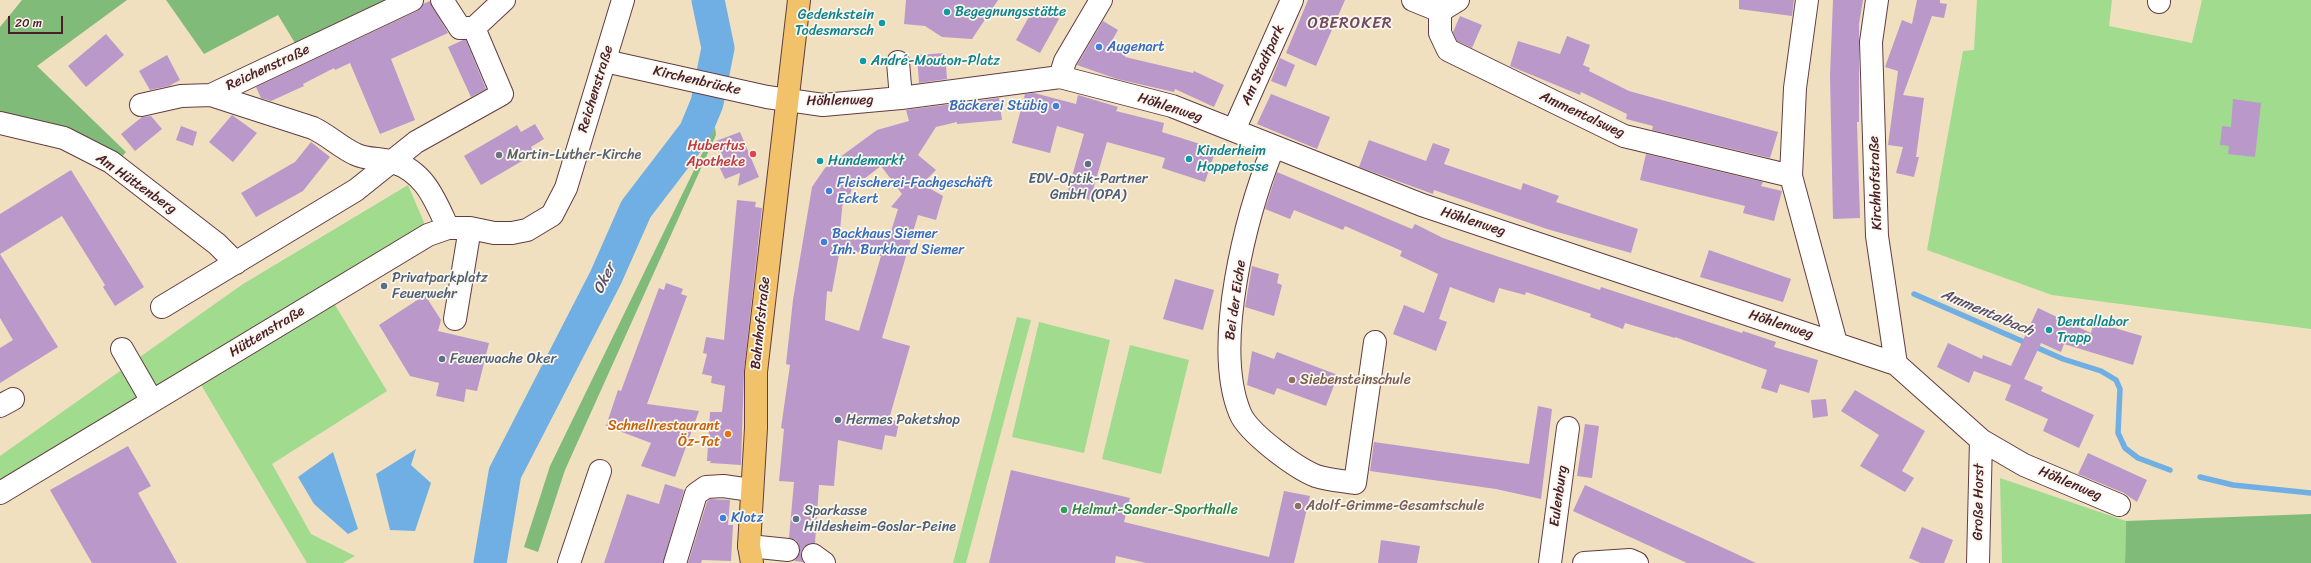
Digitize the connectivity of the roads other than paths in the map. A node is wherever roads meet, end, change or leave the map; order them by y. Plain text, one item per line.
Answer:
1 (412, 0) edge
2 (442, 0) edge
3 (504, 0) edge
4 (623, 0) edge
5 (799, 0) edge
6 (1100, 0) edge
7 (1292, 0) edge
8 (1413, 0) edge
9 (1458, 0) edge
10 (1807, 0) edge
11 (1877, 0) edge
12 (1440, 11) junction
13 (474, 28) junction
14 (605, 62) junction
15 (898, 62) dead end
16 (1060, 77) junction
17 (210, 95) junction
18 (901, 98) junction
19 (788, 101) junction
20 (141, 105) dead end
21 (0, 123) edge
22 (1234, 130) junction
23 (1273, 148) junction
24 (392, 162) junction
25 (1791, 176) junction
26 (547, 219) joint
27 (448, 228) junction
28 (470, 228) junction
29 (236, 263) junction
30 (162, 306) dead end
31 (455, 319) dead end
32 (1375, 342) dead end
33 (1836, 343) junction
34 (122, 349) dead end
35 (1896, 364) junction
36 (152, 402) junction
37 (1568, 428) dead end
38 (1981, 440) junction
39 (600, 471) dead end
40 (751, 490) junction
41 (0, 493) edge
42 (2119, 505) dead end
43 (788, 550) dead end
44 (748, 557) edge
45 (569, 563) edge
46 (675, 563) edge
47 (1550, 563) edge
48 (1584, 563) edge
49 (1637, 563) edge
50 (1978, 563) edge

1 - 17 street, Reichenstraße
2 - 13 street
3 - 13 street
4 - 14 street, Reichenstraße
5 - 19 main road, Bahnhofstraße
6 - 16 street
7 - 22 street, Am Stadtpark
8 - 12 street
9 - 12 street
10 - 25 street
11 - 35 street, Kirchhofstraße
12 - 25 street, Ammentalsweg
13 - 24 street
14 - 19 street, Kirchenbrücke
14 - 26 street, Reichenstraße
15 - 18 street
16 - 18 street, Höhlenweg
16 - 22 street, Höhlenweg
17 - 20 street, Reichenstraße
17 - 24 street, Reichenstraße
18 - 19 street, Höhlenweg
19 - 40 main road, Bahnhofstraße
21 - 29 street, Am Hüttenberg
22 - 23 street, Höhlenweg
23 - 32 street, Bei der Eiche
23 - 33 street, Höhlenweg
24 - 27 street, Reichenstraße
24 - 29 street
25 - 33 street
26 - 28 street, Hüttenstraße
27 - 28 street, Hüttenstraße
27 - 36 street, Hüttenstraße
28 - 31 street
29 - 30 street
33 - 35 street, Höhlenweg
34 - 36 street
35 - 38 street, Höhlenweg
36 - 41 street, Hüttenstraße
37 - 47 street, Eulenburg
38 - 42 street, Höhlenweg
38 - 50 street, Große Horst
39 - 45 street
40 - 44 main road, Bahnhofstraße
40 - 46 street
43 - 44 street
48 - 49 street

